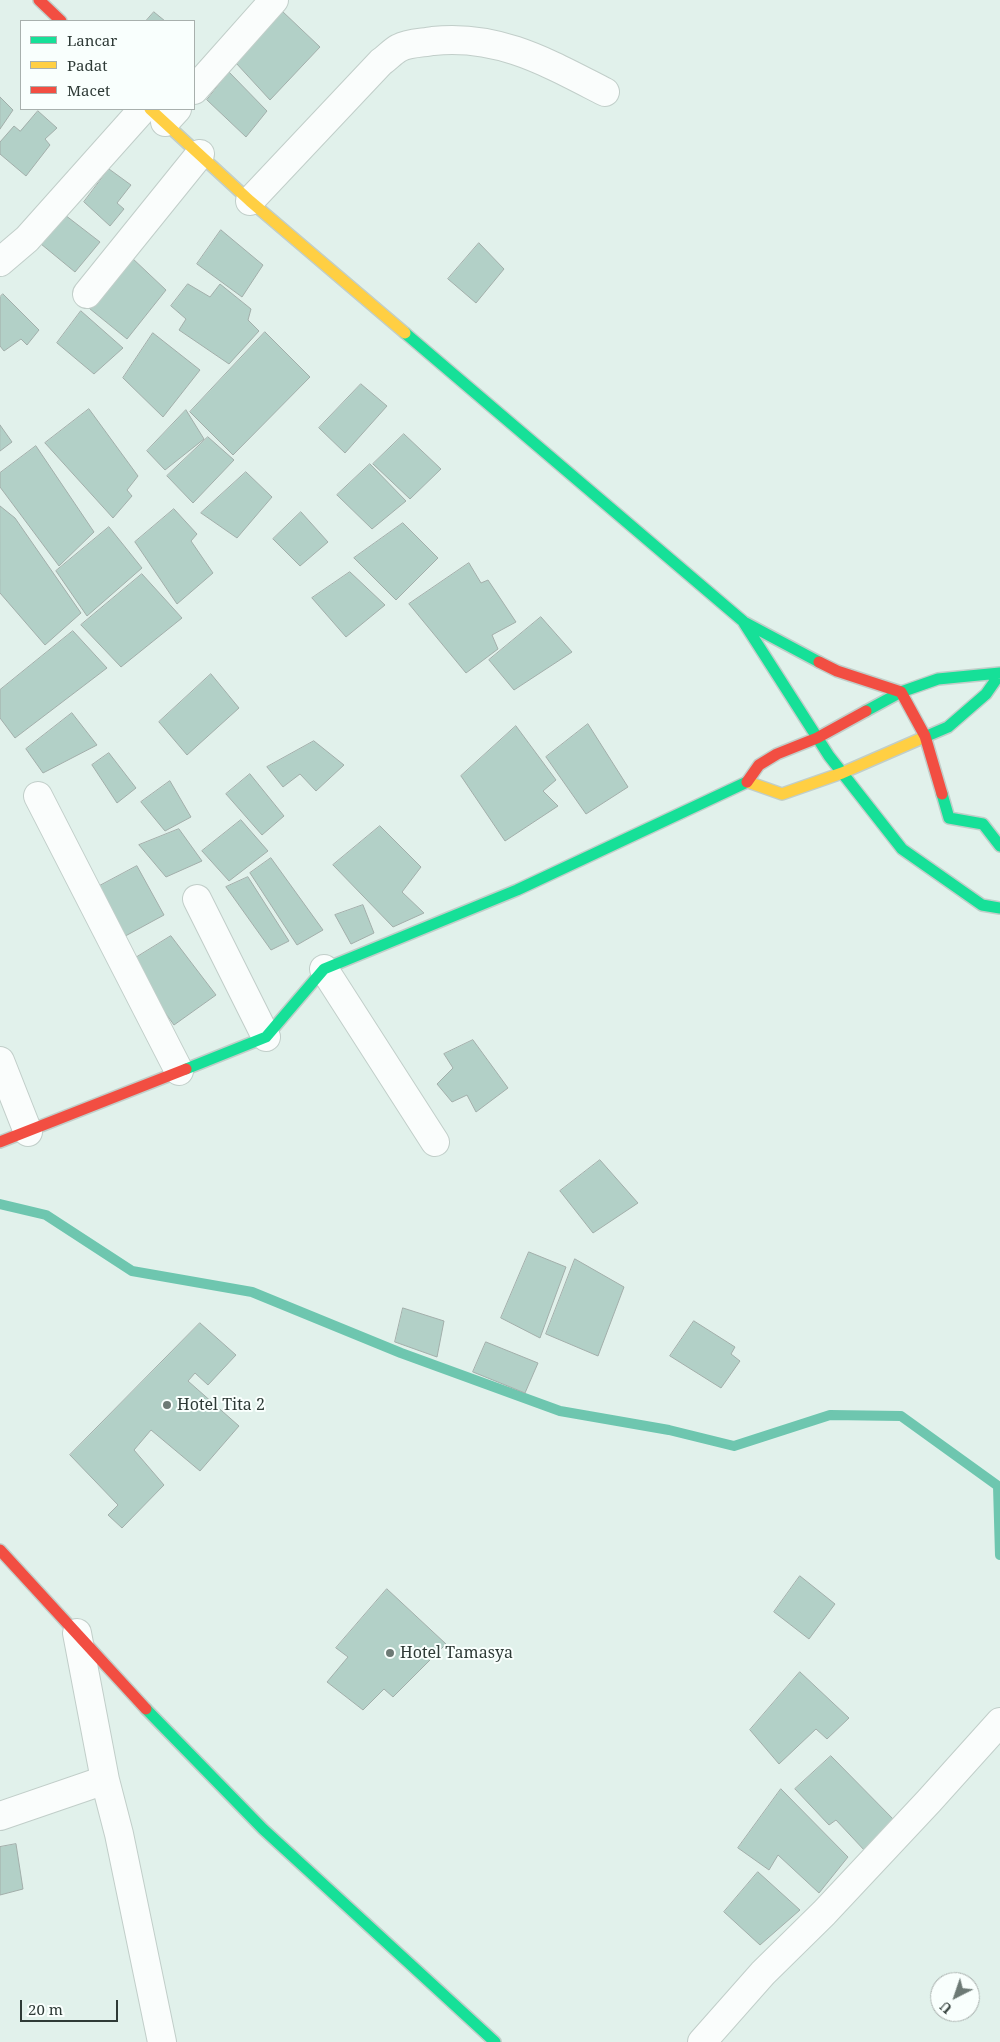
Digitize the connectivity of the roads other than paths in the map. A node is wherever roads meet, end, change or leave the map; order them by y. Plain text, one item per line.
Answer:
1 (39, 0) edge
2 (274, 0) edge
3 (60, 20) edge
4 (195, 89) edge
5 (605, 92) dead end
6 (159, 112) edge
7 (200, 154) junction
8 (250, 201) junction
9 (0, 262) edge
10 (87, 294) dead end
11 (744, 622) junction
12 (1000, 674) edge
13 (901, 692) junction
14 (925, 736) junction
15 (817, 738) junction
16 (842, 773) junction
17 (748, 782) junction
18 (38, 796) dead end
19 (1000, 846) edge
20 (197, 899) dead end
21 (1000, 908) edge
22 (324, 969) junction
23 (266, 1037) junction
24 (0, 1061) edge
25 (179, 1071) junction
26 (28, 1132) junction
27 (0, 1142) edge
28 (435, 1142) dead end
29 (0, 1550) edge
30 (77, 1634) junction
31 (1000, 1722) edge
32 (104, 1780) junction
33 (0, 1816) edge
34 (162, 2042) edge
35 (495, 2042) edge
36 (702, 2042) edge

1 - 3 main road
2 - 4 street
5 - 8 street
6 - 7 main road
6 - 9 street
7 - 8 main road
7 - 10 street
8 - 11 main road
11 - 13 main road
11 - 15 main road
12 - 13 main road
12 - 14 main road
13 - 14 main road
13 - 15 main road
14 - 16 main road
14 - 19 main road
15 - 16 main road
15 - 17 main road
16 - 17 main road
16 - 21 main road
17 - 22 main road
18 - 25 street
20 - 23 street
22 - 23 main road
22 - 28 street
23 - 25 main road
24 - 26 street
25 - 26 main road
26 - 27 main road
29 - 30 main road
30 - 32 street
30 - 35 main road
31 - 36 street
32 - 33 street
32 - 34 street

